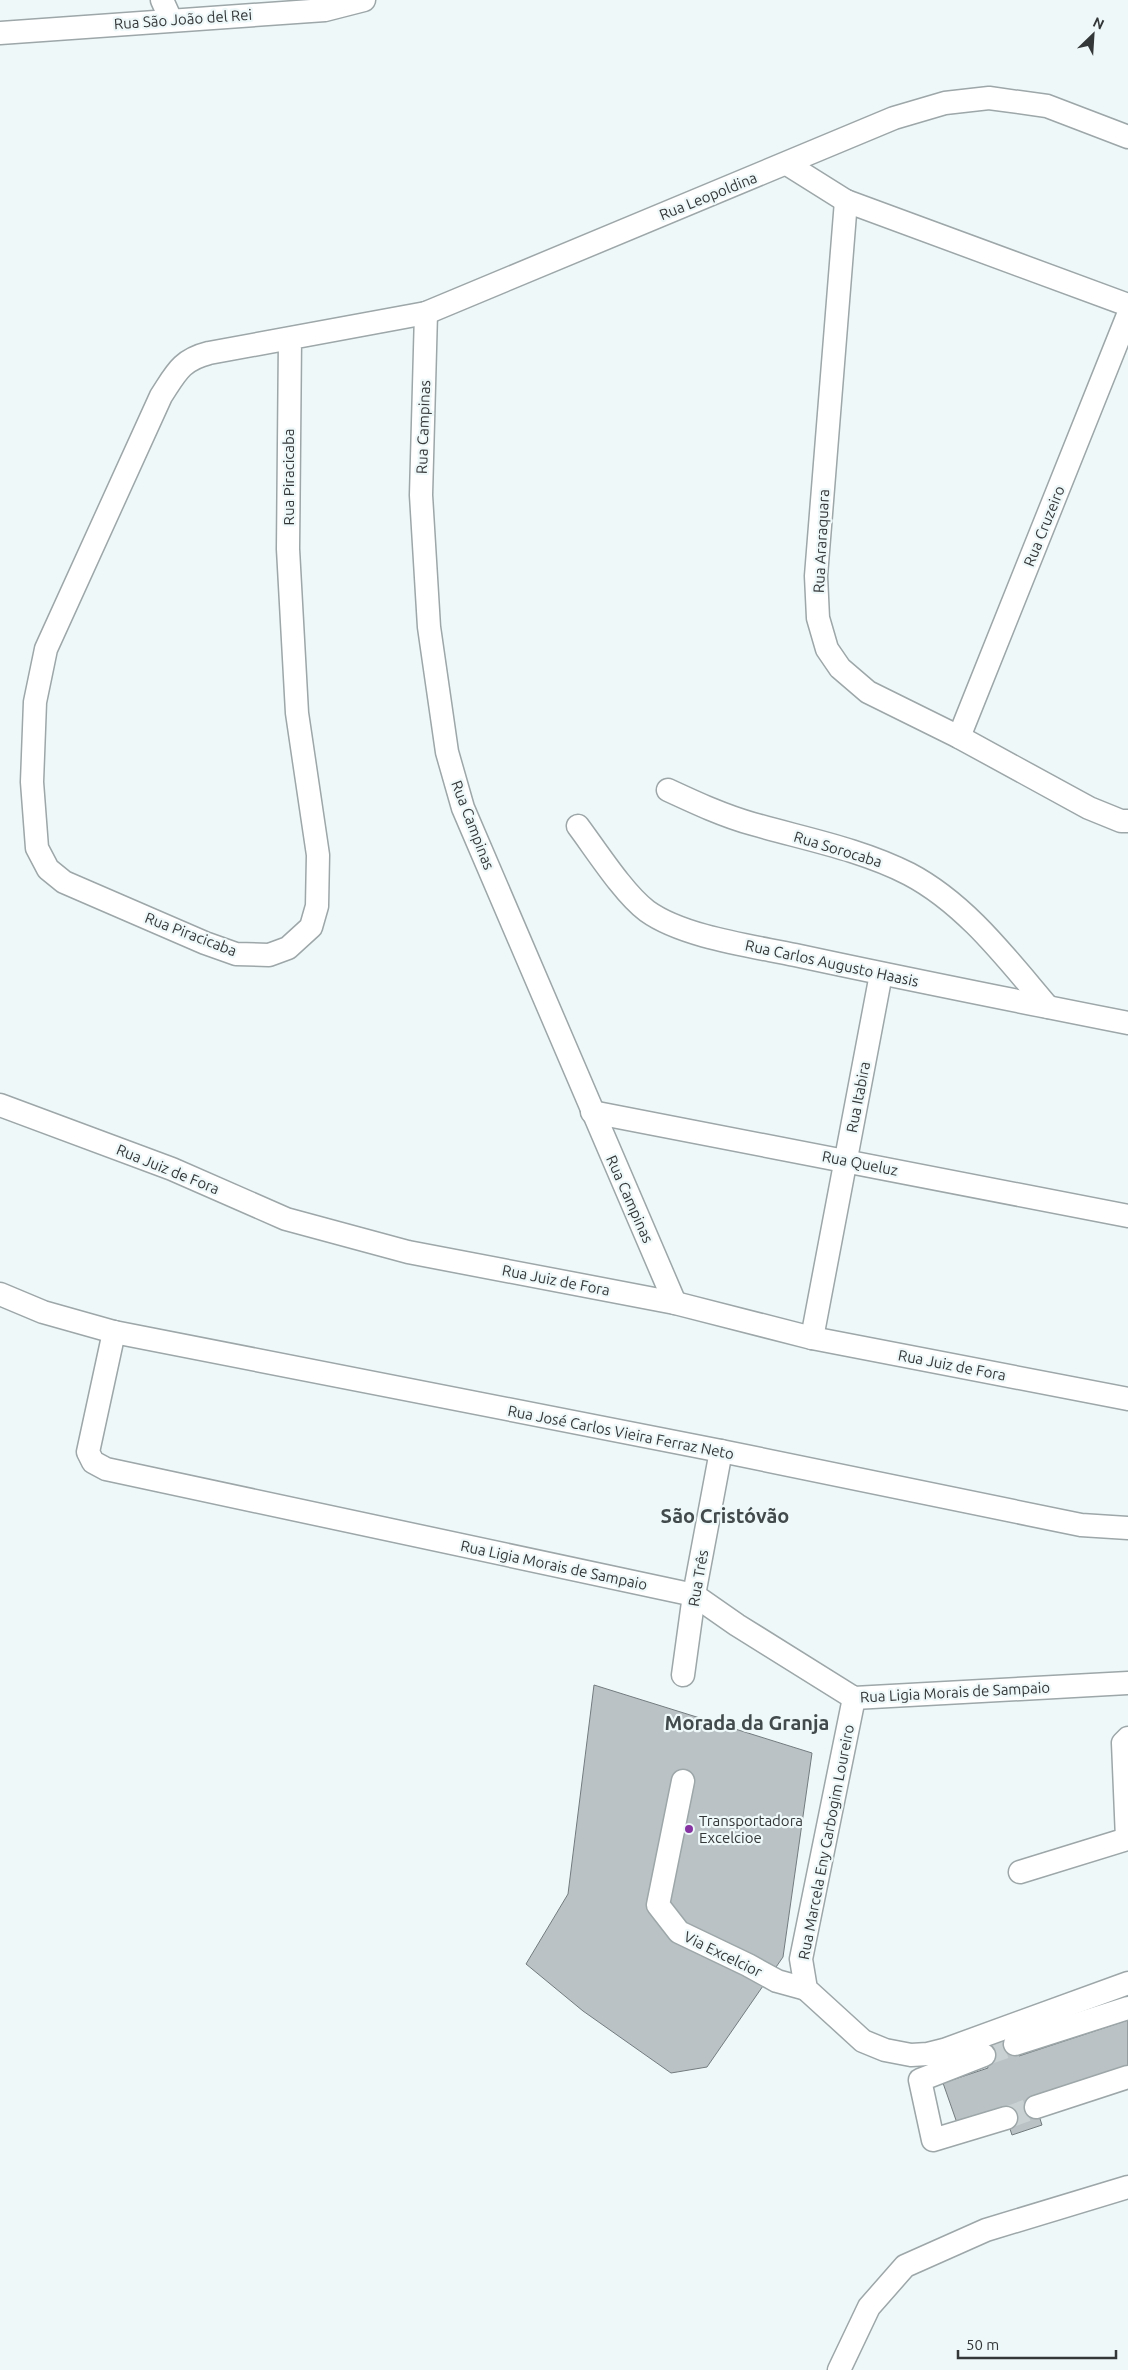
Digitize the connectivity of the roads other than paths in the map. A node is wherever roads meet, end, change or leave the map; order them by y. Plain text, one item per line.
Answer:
1 (364, 0) edge
2 (166, 10) edge
3 (0, 33) edge
4 (1128, 137) edge
5 (787, 164) junction
6 (846, 201) junction
7 (1128, 304) edge
8 (426, 313) junction
9 (1128, 314) edge
10 (290, 339) junction
11 (960, 737) junction
12 (668, 790) dead end
13 (1128, 822) edge
14 (578, 826) dead end
15 (881, 974) junction
16 (1048, 1008) junction
17 (1128, 1024) edge
18 (0, 1105) edge
19 (592, 1112) junction
20 (846, 1160) junction
21 (1128, 1216) edge
22 (0, 1294) edge
23 (676, 1303) junction
24 (114, 1332) junction
25 (812, 1338) junction
26 (1128, 1398) edge
27 (721, 1451) junction
28 (1128, 1528) edge
29 (694, 1595) junction
30 (682, 1675) dead end
31 (1128, 1683) edge
32 (854, 1698) junction
33 (1128, 1738) edge
34 (683, 1781) dead end
35 (1020, 1872) dead end
36 (1128, 1984) edge
37 (806, 1989) junction
38 (1128, 2008) edge
39 (1015, 2044) tunnel mouth
40 (984, 2055) tunnel mouth
41 (1128, 2077) edge
42 (1036, 2107) tunnel mouth
43 (1006, 2118) tunnel mouth
44 (1128, 2186) edge
45 (839, 2370) edge

1 - 2 street, Rua São João del Rei
2 - 3 street, Rua São João del Rei
4 - 5 street, Rua Leopoldina
5 - 6 street
5 - 8 street, Rua Leopoldina
6 - 7 street
6 - 11 street, Rua Araraquara
8 - 10 street, Rua Leopoldina
8 - 19 street, Rua Campinas
9 - 11 street, Rua Cruzeiro
10 - 10 street, Rua Piracicaba
11 - 13 street, Rua Araraquara
12 - 16 street, Rua Sorocaba
14 - 15 street, Rua Carlos Augusto Haasis
15 - 16 street, Rua Carlos Augusto Haasis
15 - 20 street, Rua Itabira
16 - 17 street, Rua Carlos Augusto Haasis
18 - 23 street, Rua Juiz de Fora
19 - 20 street, Rua Queluz
19 - 23 street, Rua Campinas
20 - 21 street, Rua Queluz
20 - 25 street, Rua Itabira
22 - 24 street, Rua José Carlos Vieira Ferraz Neto
23 - 25 street, Rua Juiz de Fora
24 - 27 street, Rua José Carlos Vieira Ferraz Neto
24 - 29 street, Rua Ligia Morais de Sampaio
25 - 26 street, Rua Juiz de Fora
27 - 28 street, Rua José Carlos Vieira Ferraz Neto
27 - 29 street, Rua Três
29 - 30 street, Rua Três
29 - 32 street, Rua Ligia Morais de Sampaio
31 - 32 street, Rua Ligia Morais de Sampaio
32 - 37 street, Rua Marcela Eny Carbogim Loureiro
33 - 35 street
34 - 37 street, Via Excelcior
36 - 37 street
38 - 39 street
40 - 43 street
41 - 42 street
44 - 45 street

